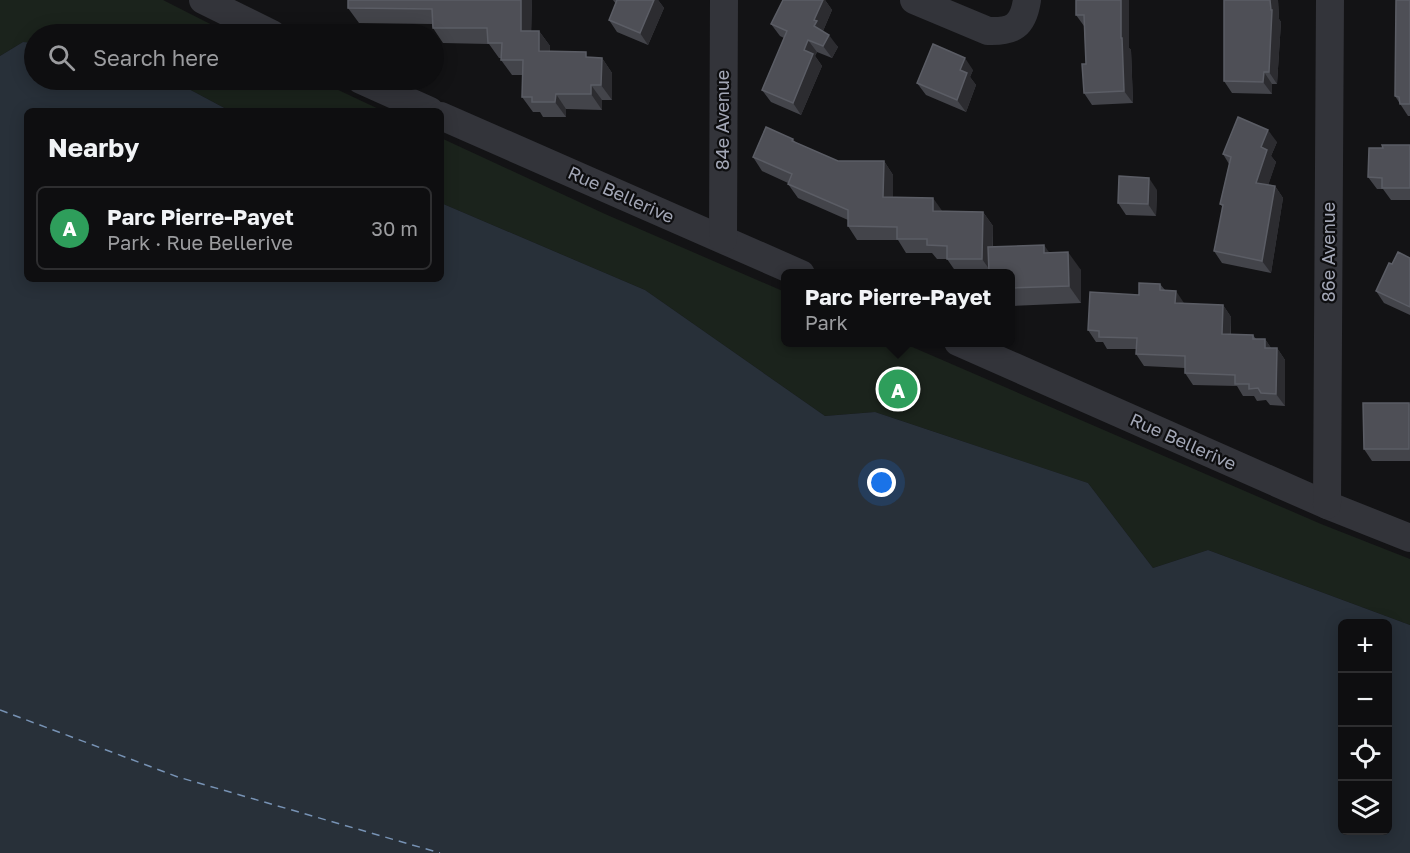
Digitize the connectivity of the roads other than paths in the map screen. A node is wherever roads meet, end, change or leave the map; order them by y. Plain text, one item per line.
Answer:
1 (203, 0) edge
2 (724, 0) edge
3 (914, 0) edge
4 (1027, 0) edge
5 (1330, 0) edge
6 (252, 24) edge
7 (383, 90) edge
8 (423, 108) edge
9 (444, 117) edge
10 (723, 239) junction
11 (792, 269) edge
12 (969, 347) edge
13 (1327, 505) junction
14 (1410, 538) edge

1 - 6 street
2 - 10 street, 84e Avenue
3 - 4 street
5 - 13 street, 86e Avenue
7 - 8 street
9 - 10 street, Rue Bellerive
10 - 11 street, Rue Bellerive
12 - 13 street, Rue Bellerive
13 - 14 street, Rue Bellerive

